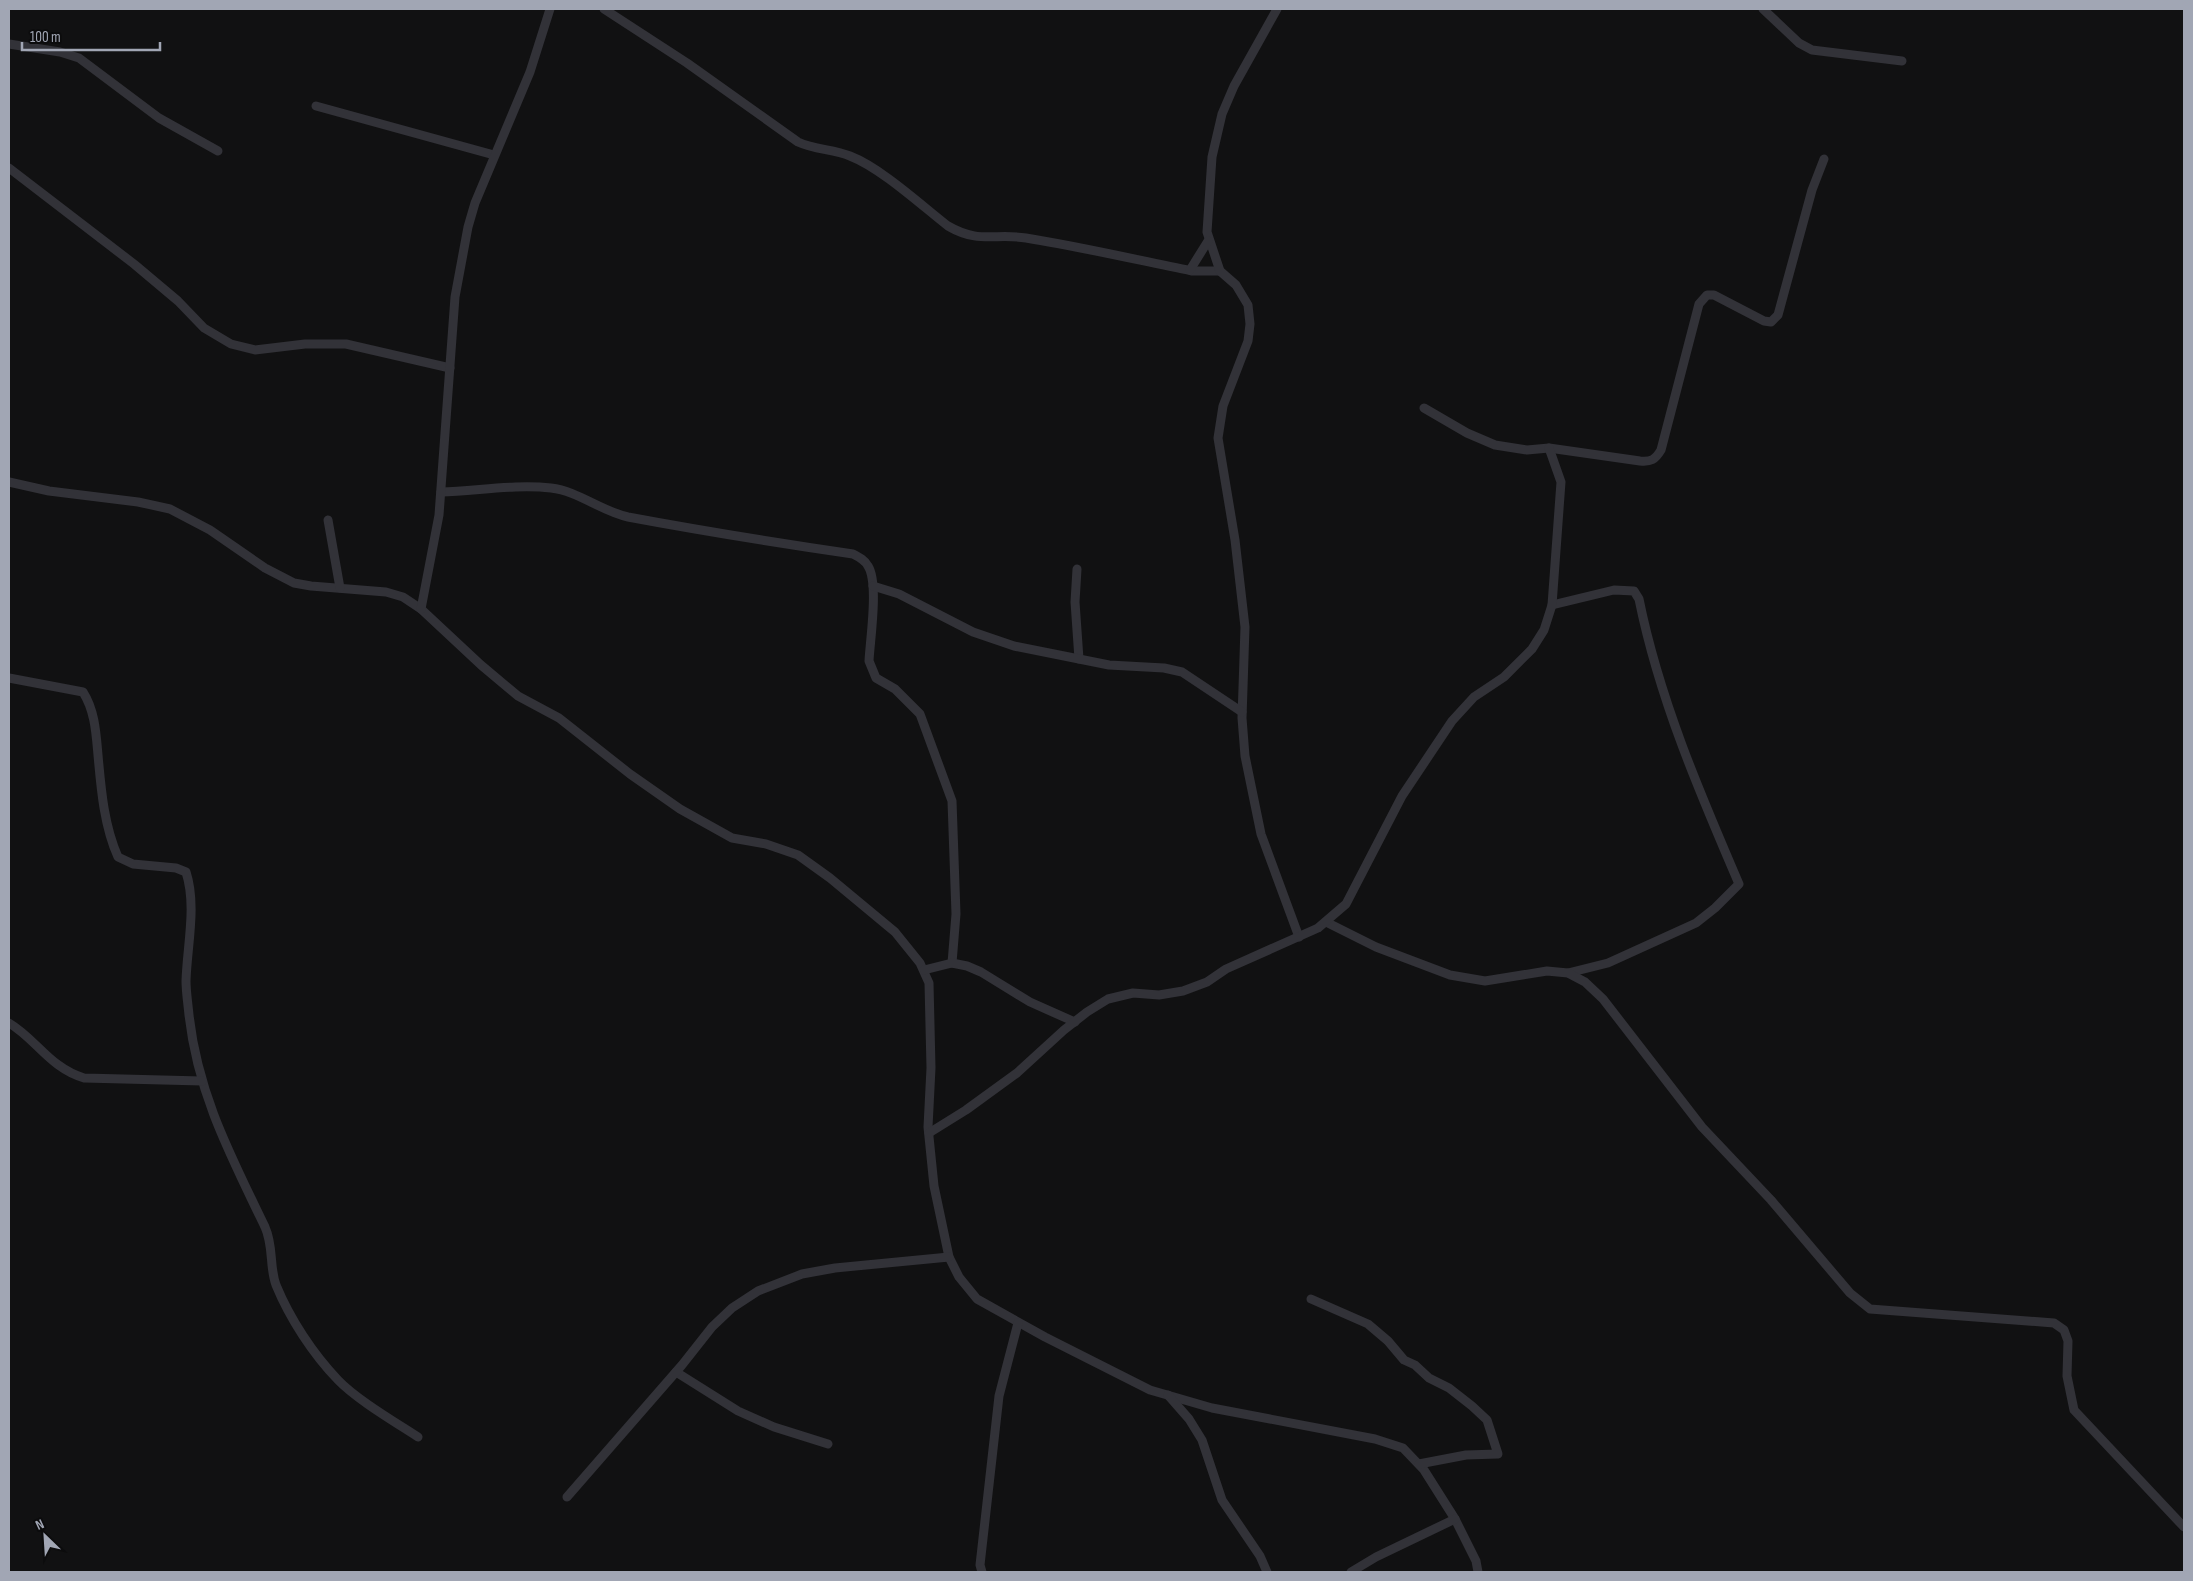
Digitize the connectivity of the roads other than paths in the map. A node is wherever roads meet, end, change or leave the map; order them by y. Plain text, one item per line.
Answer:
1 (550, 9) edge
2 (604, 9) edge
3 (1277, 9) edge
4 (1763, 9) edge
5 (9, 44) edge
6 (1902, 61) dead end
7 (316, 106) dead end
8 (218, 151) dead end
9 (494, 155) junction
10 (1824, 159) dead end
11 (9, 168) edge
12 (1208, 241) junction
13 (1190, 270) junction
14 (1220, 271) junction
15 (450, 368) junction
16 (1424, 408) dead end
17 (1549, 448) junction
18 (9, 482) edge
19 (441, 492) junction
20 (328, 520) dead end
21 (1077, 568) dead end
22 (873, 586) junction
23 (340, 588) junction
24 (1552, 604) junction
25 (421, 609) junction
26 (1079, 659) junction
27 (9, 678) edge
28 (1242, 712) junction
29 (1326, 922) junction
30 (1299, 938) junction
31 (952, 963) junction
32 (924, 970) junction
33 (1568, 973) junction
34 (1075, 1022) junction
35 (9, 1023) edge
36 (202, 1080) junction
37 (929, 1133) junction
38 (950, 1257) junction
39 (1311, 1300) dead end
40 (1018, 1323) junction
41 (676, 1372) junction
42 (1168, 1395) junction
43 (418, 1437) dead end
44 (828, 1444) dead end
45 (1419, 1464) junction
46 (567, 1497) dead end
47 (1455, 1519) junction
48 (2184, 1527) edge
49 (1266, 1568) edge
50 (982, 1572) edge
51 (1276, 1572) edge
52 (1351, 1572) edge
53 (1478, 1572) edge

1 - 9 street
2 - 13 street
3 - 12 street
4 - 6 street
5 - 8 street
7 - 9 street
9 - 15 street
10 - 17 street
11 - 15 street
12 - 13 street
12 - 14 street
13 - 14 street
14 - 28 street
15 - 19 street
16 - 17 street
17 - 24 street
18 - 23 street
19 - 22 street
19 - 25 street
20 - 23 street
21 - 26 street
22 - 26 street
22 - 31 street
23 - 25 street
24 - 29 street
24 - 33 street
25 - 32 street
26 - 28 street
27 - 36 street
28 - 30 street
29 - 30 street
29 - 33 street
30 - 34 street
31 - 32 street
31 - 34 street
32 - 37 street
33 - 48 street
34 - 37 street
35 - 36 street
36 - 43 street
37 - 38 street
38 - 40 street
38 - 41 street
39 - 45 street
40 - 42 street
40 - 50 street
41 - 44 street
41 - 46 street
42 - 45 street
42 - 49 street
45 - 47 street
47 - 52 street
47 - 53 street
49 - 51 street

